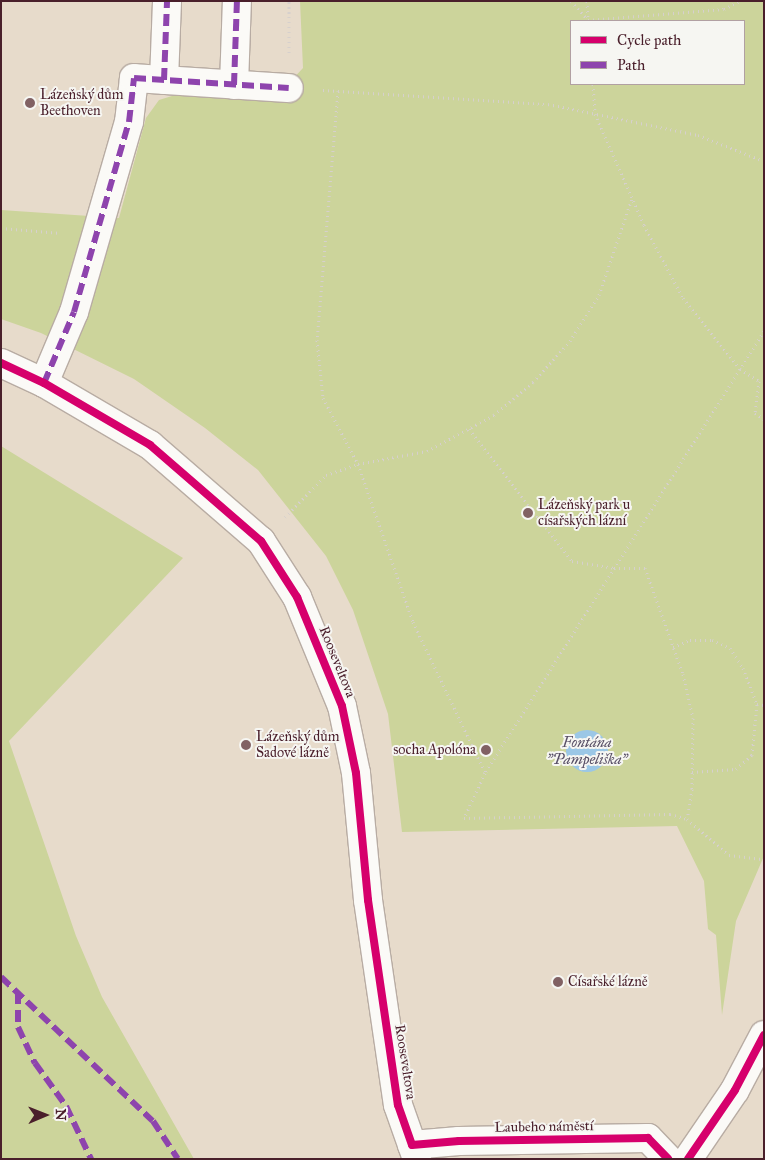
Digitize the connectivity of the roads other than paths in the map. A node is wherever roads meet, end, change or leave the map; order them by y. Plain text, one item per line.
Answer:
1 (167, 1) edge
2 (237, 1) edge
3 (164, 80) junction
4 (234, 85) junction
5 (289, 88) road end
6 (1, 364) edge
7 (44, 382) junction
8 (764, 1035) edge
9 (414, 1152) edge
10 (668, 1159) edge
11 (688, 1159) edge

1 - 3 street
2 - 4 street
3 - 4 street
3 - 7 street
4 - 5 street
6 - 7 street, Rooseveltova
7 - 9 street, Rooseveltova
8 - 11 street
9 - 10 street, Laubeho náměstí

